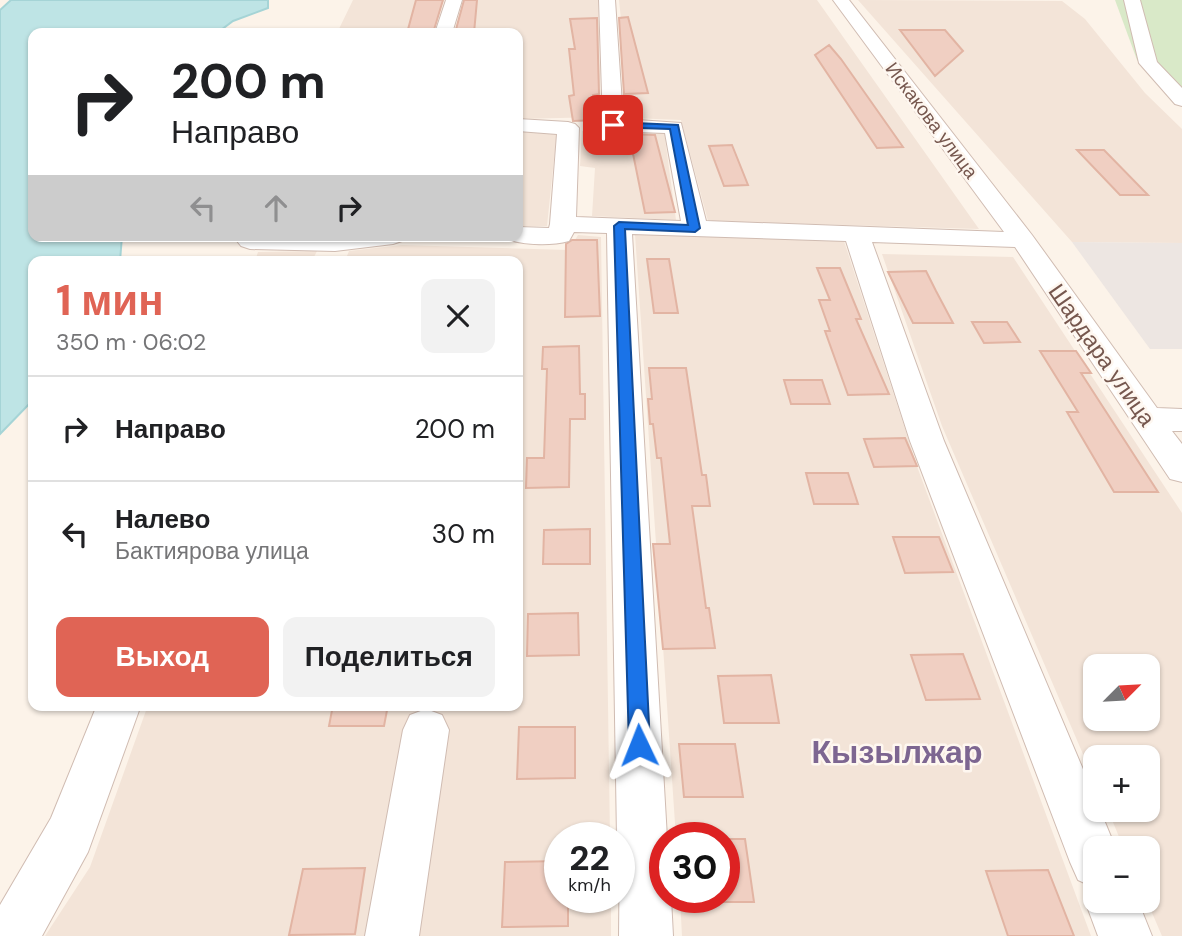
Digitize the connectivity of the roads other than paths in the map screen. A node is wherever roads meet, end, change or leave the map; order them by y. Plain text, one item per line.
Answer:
1 (454, 0) edge
2 (607, 0) edge
3 (841, 0) edge
4 (1132, 0) edge
5 (445, 28) edge
6 (1182, 100) edge
7 (523, 125) edge
8 (563, 224) junction
9 (619, 226) junction
10 (695, 228) junction
11 (856, 234) junction
12 (523, 235) edge
13 (1023, 240) junction
14 (257, 242) edge
15 (370, 242) edge
16 (331, 252) edge
17 (1147, 419) junction
18 (1182, 420) edge
19 (1182, 471) edge
20 (117, 711) edge
21 (426, 730) dead end
22 (1086, 836) edge
23 (1116, 913) edge
24 (12, 936) edge
25 (392, 936) edge
26 (646, 936) edge
27 (1125, 936) edge

1 - 5 street
2 - 10 street
3 - 13 street, Искакова улица
4 - 6 street
7 - 8 street
8 - 9 street
8 - 12 street
9 - 10 street
9 - 26 street
10 - 11 street
11 - 13 street
11 - 22 street
13 - 17 street, Шардара улица
14 - 16 street
15 - 16 street
17 - 18 street
17 - 19 street, Шардара улица
20 - 24 street
21 - 25 street
23 - 27 street

